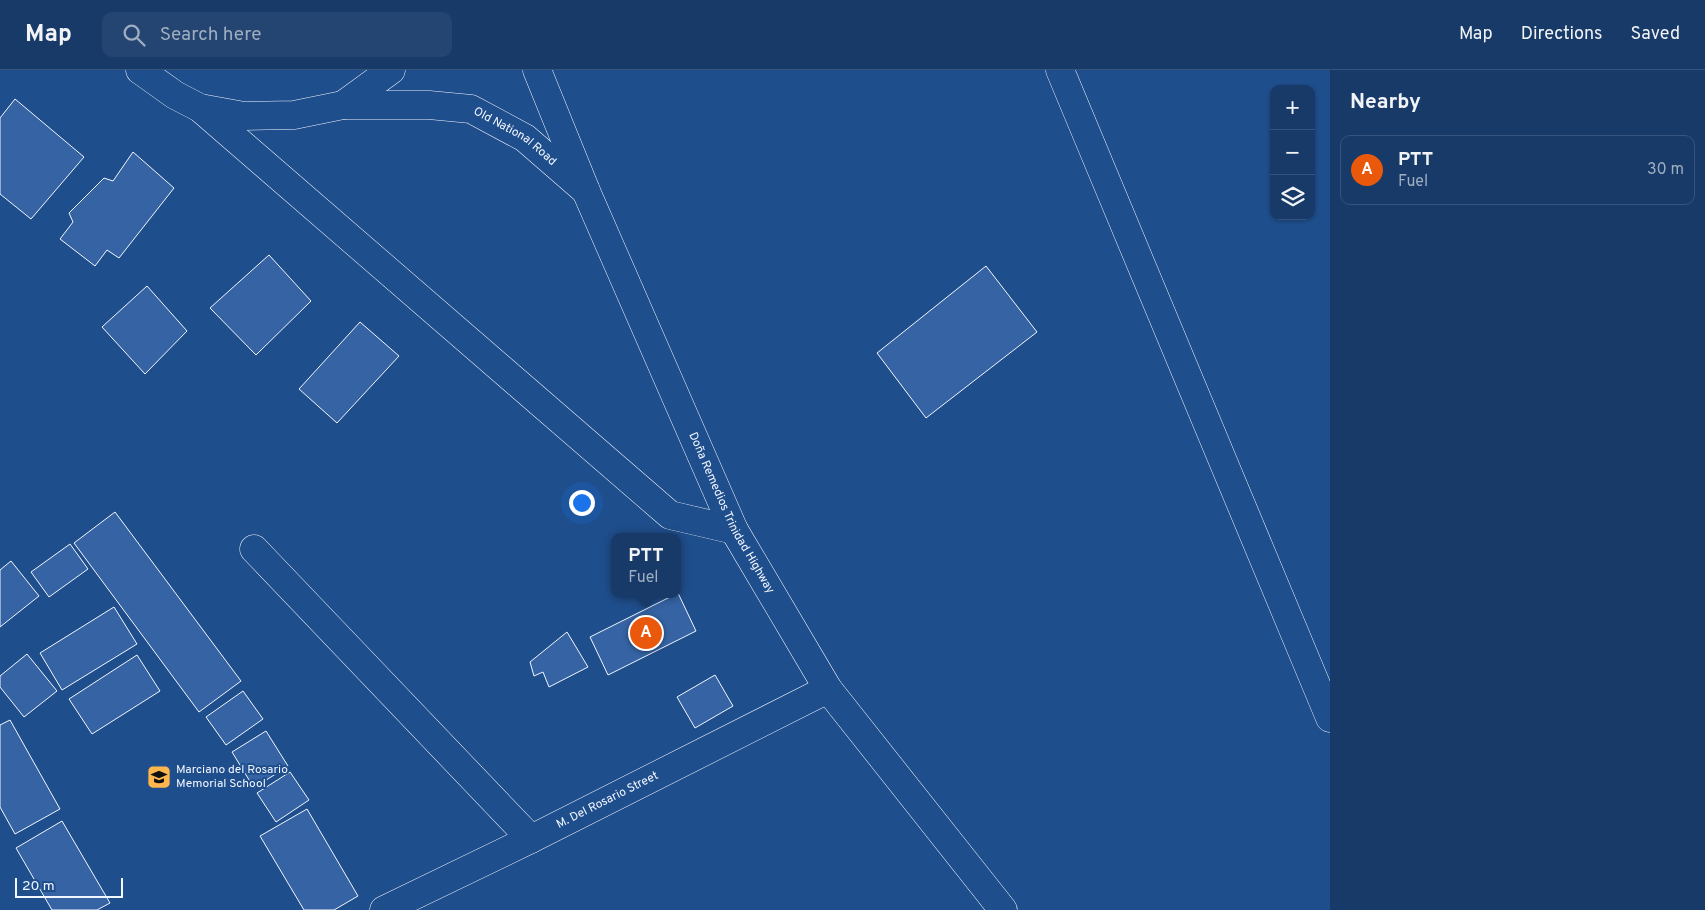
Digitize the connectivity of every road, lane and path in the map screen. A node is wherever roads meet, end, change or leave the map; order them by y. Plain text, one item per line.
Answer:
1 (140, 70) edge
2 (391, 70) edge
3 (537, 70) edge
4 (1060, 70) edge
5 (342, 105) junction
6 (200, 108) junction
7 (586, 192) junction
8 (734, 530) junction
9 (254, 549) dead end
10 (828, 689) junction
11 (1330, 718) edge
12 (531, 839) junction
13 (384, 910) edge
14 (1003, 910) edge

1 - 6 street, Old National Road
2 - 5 street, Old National Road
3 - 7 street, Doña Remedios Trinidad Highway
4 - 11 street
5 - 6 street, Old National Road
5 - 7 street, Old National Road
6 - 8 street
7 - 8 street, Doña Remedios Trinidad Highway
8 - 10 street, Doña Remedios Trinidad Highway
9 - 12 street
10 - 12 street, M. Del Rosario Street
10 - 14 street, Doña Remedios Trinidad Highway
12 - 13 street, M. Del Rosario Street

